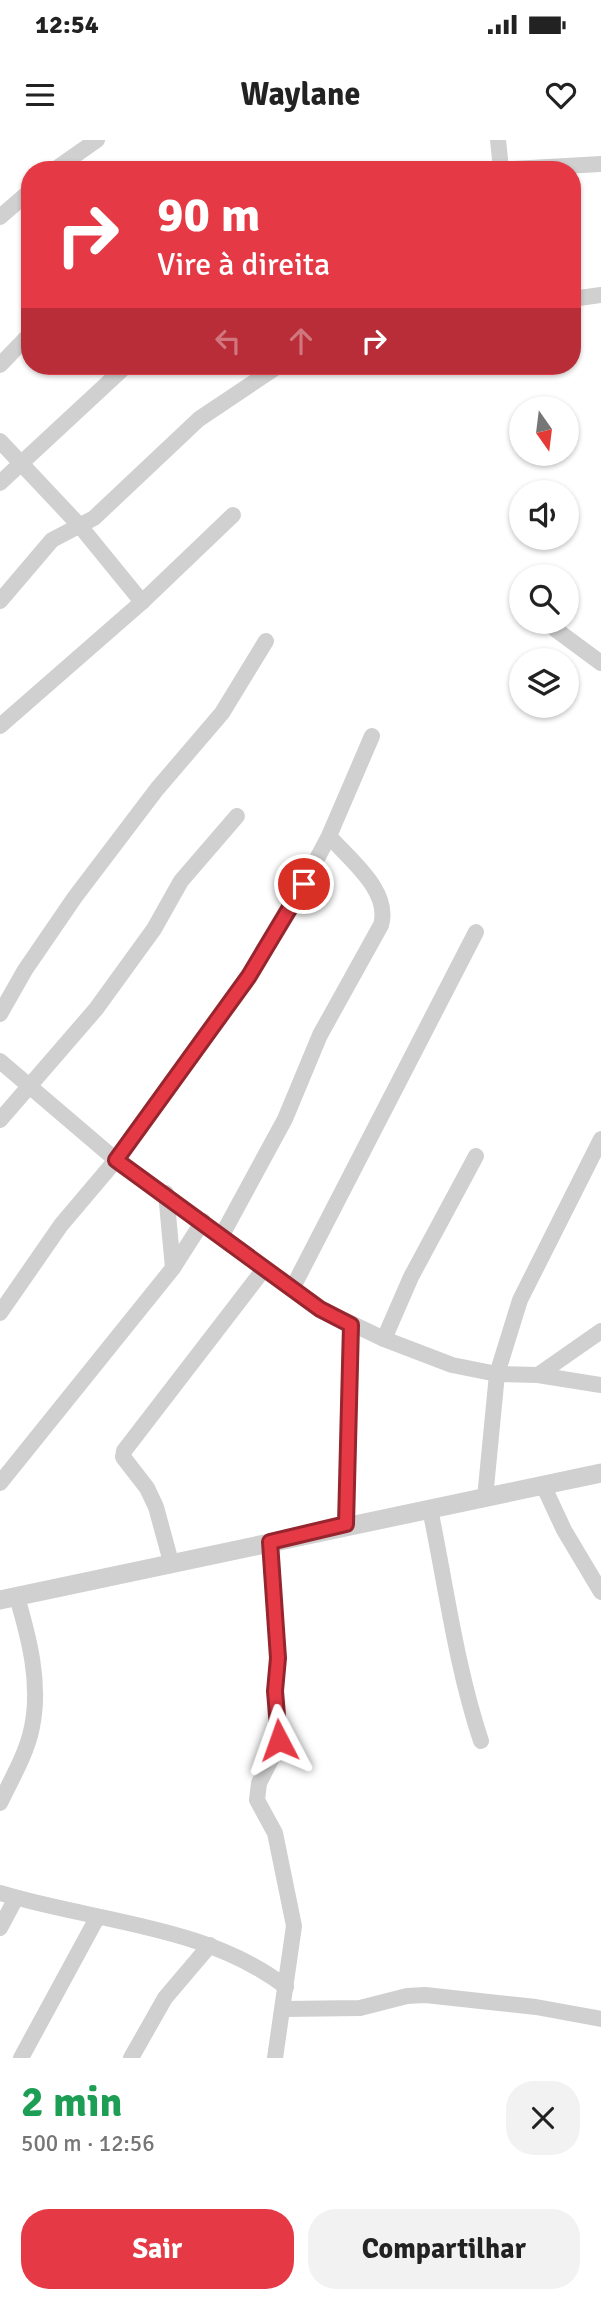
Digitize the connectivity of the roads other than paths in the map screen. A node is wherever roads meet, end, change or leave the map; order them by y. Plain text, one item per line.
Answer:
1 (97, 140) edge
2 (498, 140) edge
3 (67, 161) edge
4 (499, 161) edge
5 (601, 164) edge
6 (581, 165) edge
7 (21, 199) edge
8 (0, 217) edge
9 (601, 295) edge
10 (581, 298) edge
11 (21, 343) edge
12 (0, 365) edge
13 (116, 375) edge
14 (265, 375) edge
15 (0, 441) edge
16 (21, 463) junction
17 (0, 483) edge
18 (233, 516) dead end
19 (80, 526) junction
20 (0, 601) edge
21 (142, 602) junction
22 (562, 634) edge
23 (266, 641) dead end
24 (601, 663) edge
25 (0, 726) edge
26 (372, 736) dead end
27 (237, 816) dead end
28 (329, 836) junction
29 (476, 932) dead end
30 (0, 1014) edge
31 (0, 1061) edge
32 (29, 1087) junction
33 (0, 1120) edge
34 (601, 1139) edge
35 (477, 1156) dead end
36 (116, 1160) junction
37 (166, 1193) junction
38 (203, 1221) junction
39 (222, 1235) junction
40 (173, 1268) junction
41 (264, 1269) junction
42 (292, 1289) junction
43 (0, 1313) edge
44 (351, 1325) junction
45 (601, 1332) edge
46 (384, 1339) junction
47 (497, 1374) junction
48 (538, 1375) junction
49 (601, 1385) edge
50 (601, 1473) edge
51 (0, 1483) edge
52 (544, 1486) junction
53 (485, 1498) junction
54 (430, 1509) junction
55 (346, 1524) junction
56 (270, 1542) junction
57 (171, 1562) junction
58 (601, 1592) edge
59 (9, 1598) edge
60 (481, 1741) dead end
61 (0, 1802) edge
62 (0, 1893) edge
63 (16, 1898) junction
64 (97, 1918) junction
65 (0, 1928) edge
66 (210, 1945) junction
67 (286, 1987) junction
68 (284, 2009) junction
69 (601, 2019) edge
70 (22, 2058) edge
71 (131, 2058) edge
72 (275, 2058) edge

1 - 3 street
2 - 4 street
5 - 6 street
7 - 8 street
9 - 10 street
11 - 12 street
13 - 16 street
14 - 19 street
15 - 16 street
16 - 17 street
16 - 19 street
18 - 21 street
19 - 20 street
19 - 21 street
21 - 25 street
22 - 24 street
23 - 30 street
26 - 28 street
27 - 32 street
28 - 36 street
28 - 39 street
29 - 42 street
31 - 32 street
32 - 33 street
32 - 36 street
34 - 47 street
35 - 46 street
36 - 37 street
36 - 43 street
37 - 38 street
37 - 40 street
38 - 39 street
38 - 40 street
39 - 41 street
40 - 51 street
41 - 42 street
41 - 57 street
42 - 44 street
44 - 46 street
44 - 55 street
45 - 48 street
46 - 47 street
47 - 48 street
47 - 53 street
48 - 49 street
50 - 52 street
52 - 53 street
52 - 58 street
53 - 54 street
54 - 55 street
54 - 60 street
55 - 56 street
56 - 57 street
56 - 67 street
57 - 59 street
59 - 61 street
62 - 63 street
63 - 64 street
63 - 65 street
64 - 66 street
64 - 70 street
66 - 67 street
66 - 71 street
67 - 68 street
68 - 69 street
68 - 72 street

